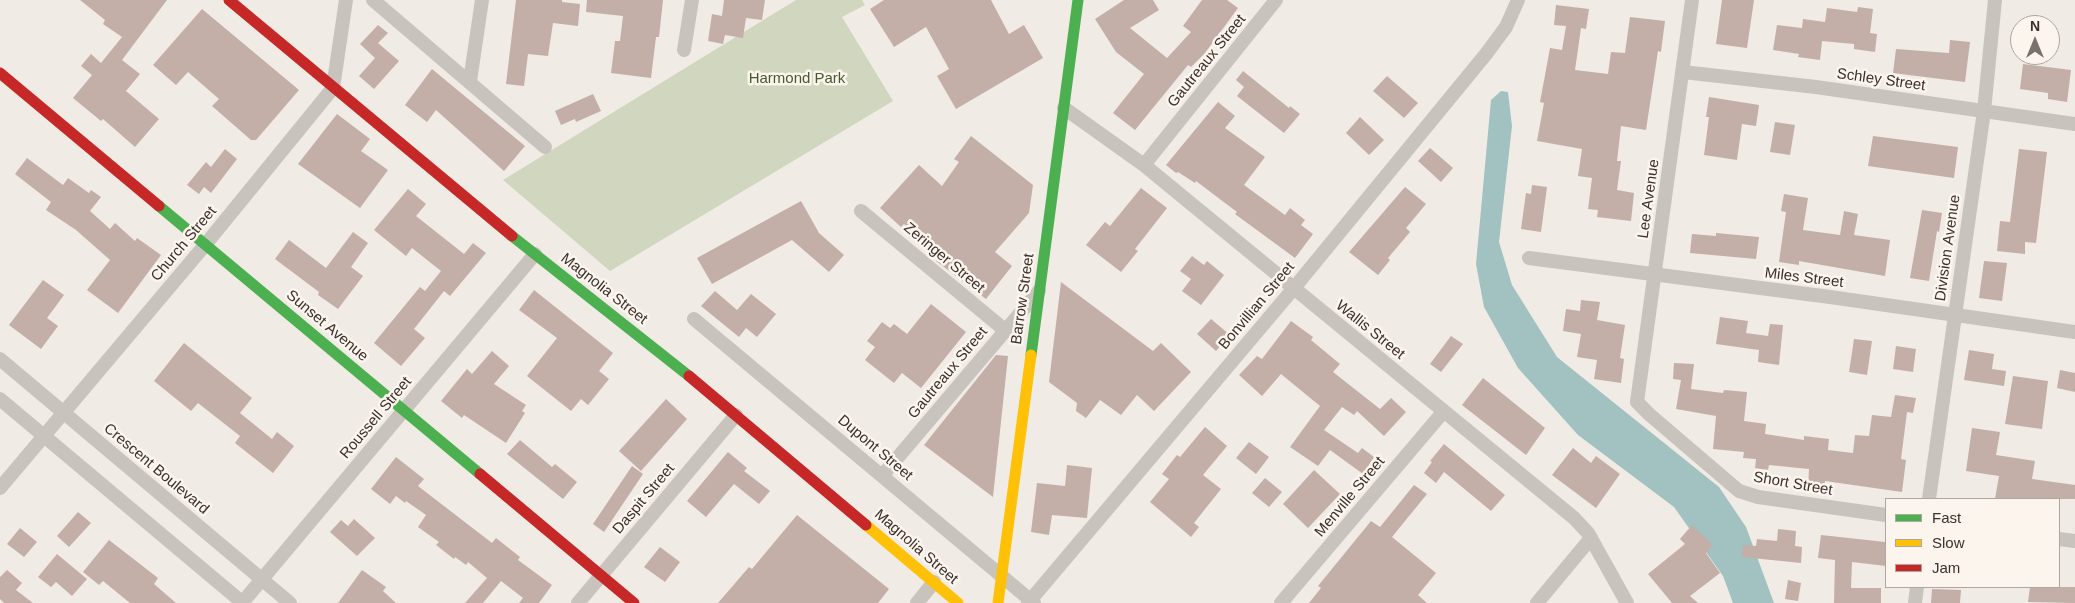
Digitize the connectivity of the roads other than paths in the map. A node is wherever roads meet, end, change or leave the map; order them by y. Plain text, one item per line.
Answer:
1 (229, 0) edge
2 (346, 0) edge
3 (374, 0) edge
4 (482, 0) edge
5 (692, 0) edge
6 (1078, 0) edge
7 (1276, 0) edge
8 (1518, 0) edge
9 (1692, 0) edge
10 (1995, 0) edge
11 (684, 50) dead end
12 (1682, 72) junction
13 (0, 73) edge
14 (470, 81) junction
15 (333, 88) junction
16 (1064, 108) junction
17 (1984, 111) junction
18 (2075, 124) edge
19 (545, 147) dead end
20 (1144, 165) junction
21 (861, 211) dead end
22 (205, 244) junction
23 (535, 254) junction
24 (1529, 258) dead end
25 (1656, 276) junction
26 (1294, 288) junction
27 (1039, 292) junction
28 (1955, 315) junction
29 (694, 319) dead end
30 (1006, 330) junction
31 (2075, 332) edge
32 (0, 360) edge
33 (0, 399) edge
34 (1637, 402) joint
35 (404, 410) junction
36 (1444, 411) junction
37 (64, 413) junction
38 (736, 415) junction
39 (44, 436) junction
40 (882, 476) junction
41 (0, 488) edge
42 (1929, 498) edge
43 (1885, 515) edge
44 (1590, 538) junction
45 (2060, 539) edge
46 (2075, 541) edge
47 (601, 575) junction
48 (1002, 576) junction
49 (262, 579) junction
50 (934, 582) junction
51 (1917, 588) edge
52 (1031, 602) edge
53 (243, 603) edge
54 (290, 603) edge
55 (578, 603) edge
56 (634, 603) edge
57 (917, 603) edge
58 (958, 603) edge
59 (998, 603) edge
60 (1281, 603) edge
61 (1537, 603) edge
62 (1628, 603) edge
63 (1915, 603) edge

1 - 15 street, Magnolia Street
2 - 15 street
3 - 14 street
4 - 14 street
5 - 11 street
6 - 16 street, Barrow Street
7 - 20 street, Gautreaux Street
8 - 26 street, Bonvillian Street
9 - 12 street, Lee Avenue
10 - 17 street, Division Avenue
12 - 17 street, Schley Street
12 - 25 street, Lee Avenue
13 - 22 street, Sunset Avenue
14 - 19 street
15 - 22 street, Church Street
15 - 23 street, Magnolia Street
16 - 20 street, Wallis Street
16 - 27 street, Barrow Street
17 - 18 street, Schley Street
17 - 28 street, Division Avenue
20 - 26 street, Wallis Street
21 - 30 street, Zeringer Street
22 - 35 street, Sunset Avenue
22 - 37 street, Church Street
23 - 35 street, Roussell Street
23 - 38 street, Magnolia Street
24 - 25 street, Miles Street
25 - 28 street, Miles Street
25 - 34 street, Lee Avenue
26 - 36 street, Wallis Street
26 - 52 street, Bonvillian Street
27 - 30 street, Gautreaux Street
27 - 48 street, Barrow Street
28 - 31 street, Miles Street
28 - 42 street, Division Avenue
29 - 40 street, Dupont Street
30 - 40 street, Gautreaux Street
32 - 37 street, Crescent Boulevard
33 - 39 street
34 - 43 street, Short Street
35 - 47 street, Sunset Avenue
35 - 49 street, Roussell Street
36 - 44 street, Wallis Street
36 - 60 street, Menville Street
37 - 39 street, Church Street
37 - 49 street, Crescent Boulevard
38 - 47 street, Daspit Street
38 - 50 street, Magnolia Street
39 - 41 street, Church Street
39 - 53 street
40 - 48 street, Dupont Street
44 - 61 street
44 - 62 street, Wallis Street
45 - 46 street
47 - 55 street, Daspit Street
47 - 56 street, Sunset Avenue
48 - 52 street, Dupont Street
48 - 59 street, Barrow Street
49 - 53 street, Roussell Street
49 - 54 street, Crescent Boulevard
50 - 57 street
50 - 58 street, Magnolia Street
51 - 63 street

